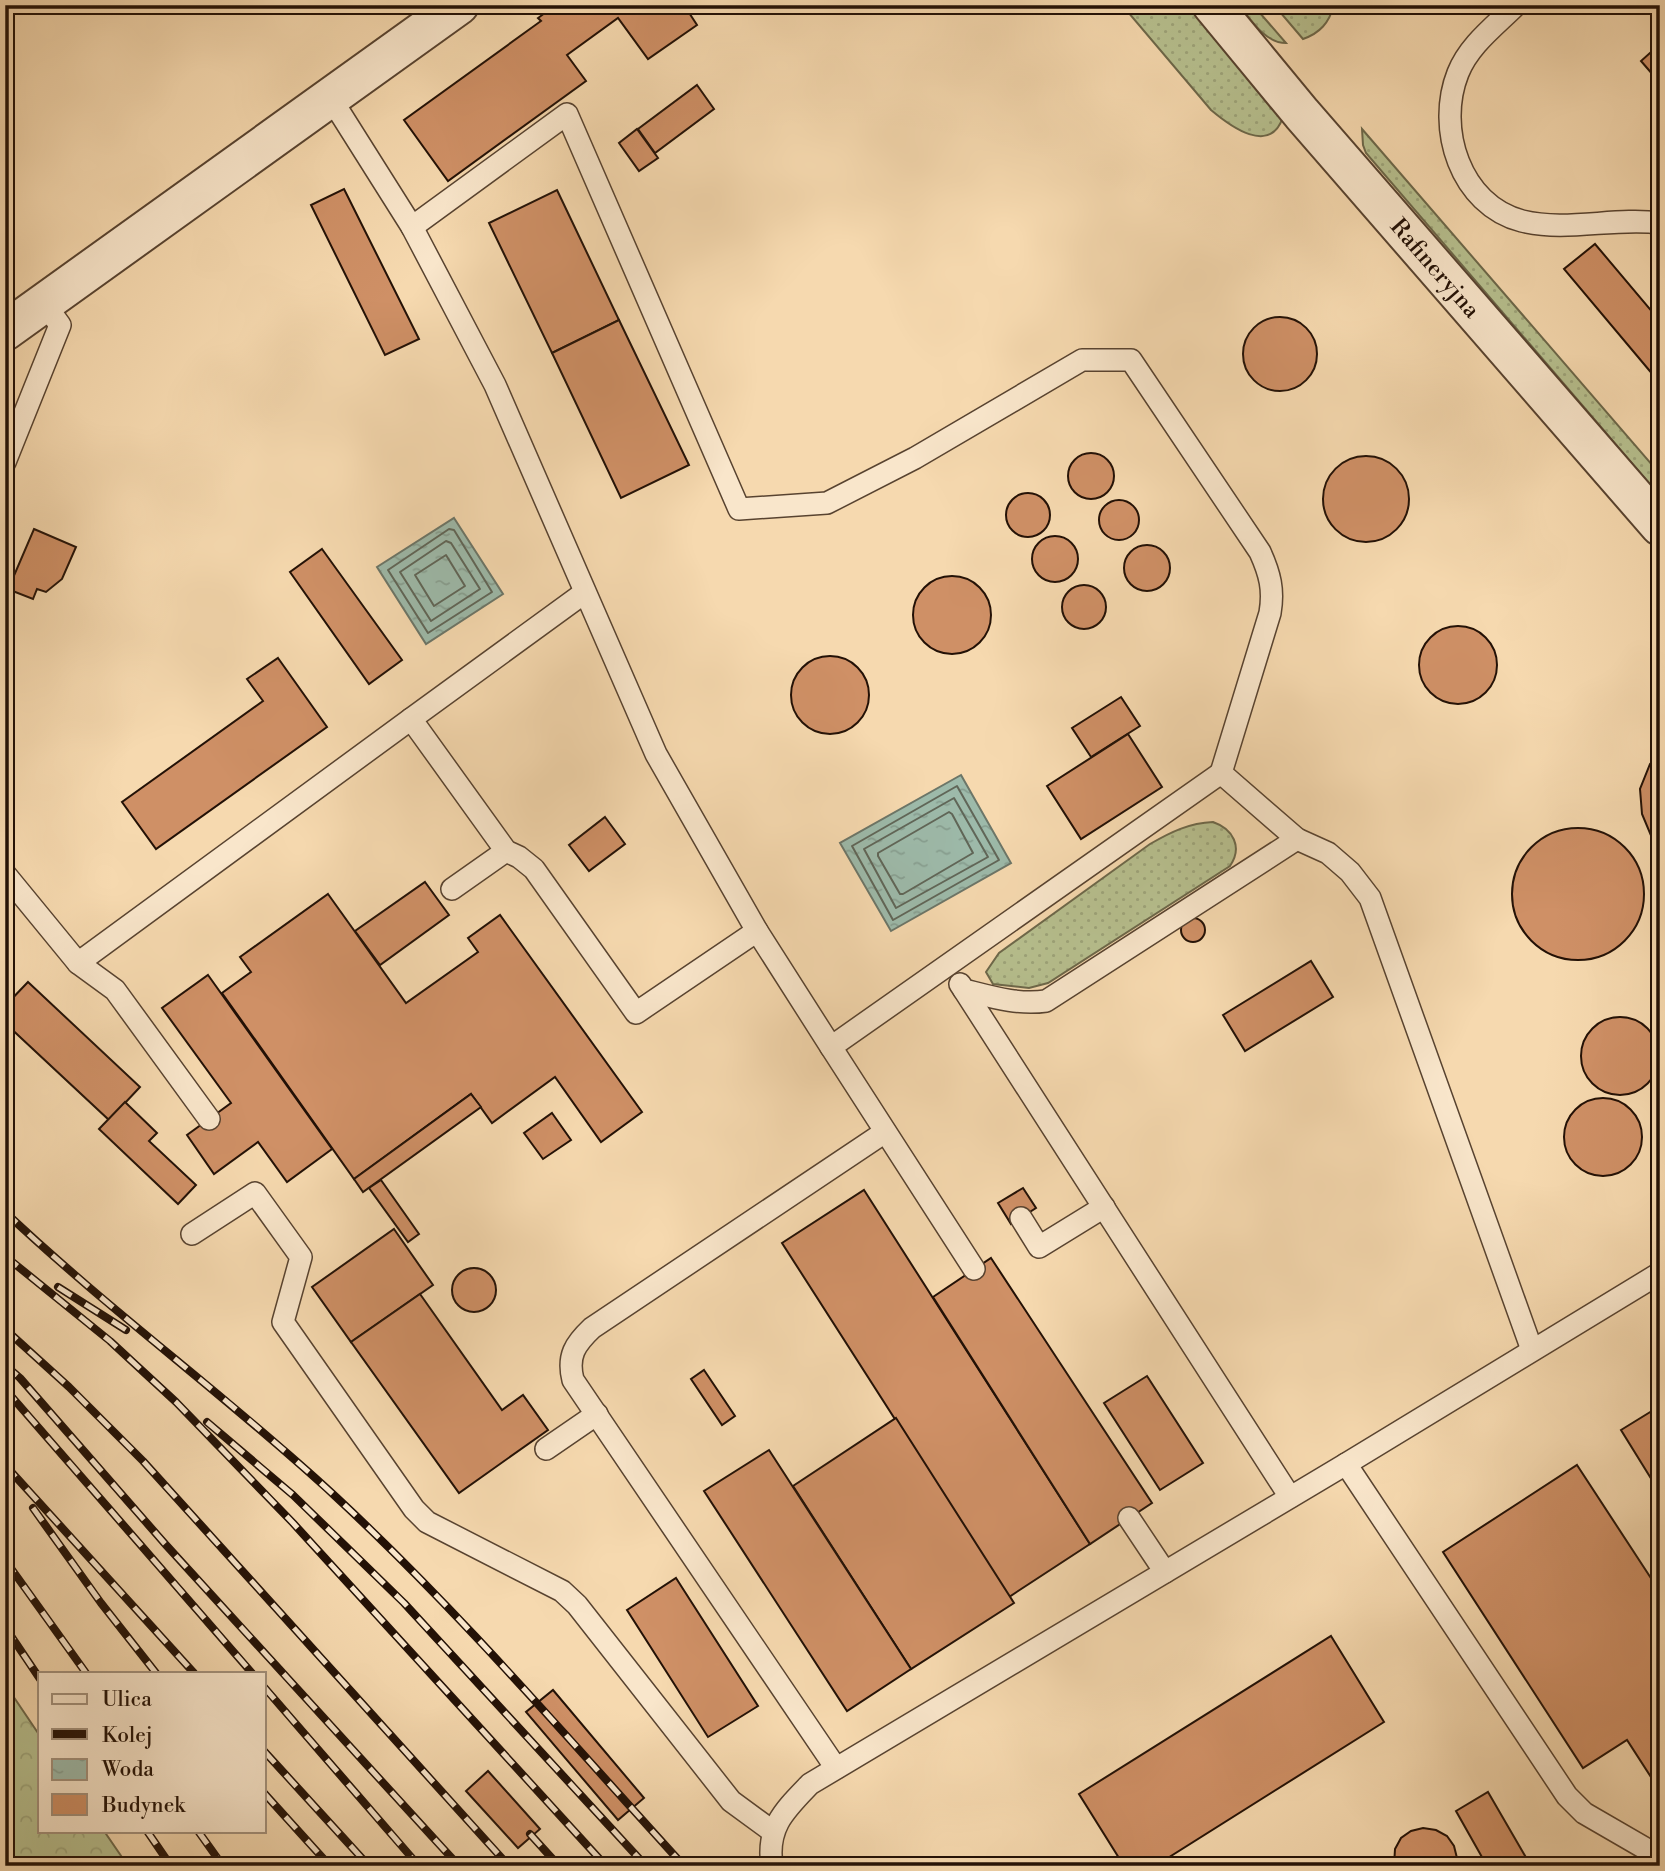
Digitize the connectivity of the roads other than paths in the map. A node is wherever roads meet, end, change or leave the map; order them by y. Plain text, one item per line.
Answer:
1 (459, 5) edge
2 (1212, 5) edge
3 (1516, 5) edge
4 (330, 97) junction
5 (1660, 223) edge
6 (412, 227) junction
7 (44, 303) junction
8 (5, 331) edge
9 (5, 462) edge
10 (1660, 526) edge
11 (584, 593) junction
12 (411, 719) junction
13 (1222, 773) junction
14 (1297, 839) junction
15 (506, 851) junction
16 (5, 874) edge
17 (452, 888) dead end
18 (757, 932) junction
19 (78, 963) junction
20 (947, 965) junction
21 (964, 990) junction
22 (831, 1047) junction
23 (209, 1119) dead end
24 (885, 1132) junction
25 (1104, 1207) junction
26 (1021, 1218) dead end
27 (192, 1234) dead end
28 (974, 1269) dead end
29 (1660, 1273) edge
30 (1532, 1350) junction
31 (597, 1414) junction
32 (546, 1449) dead end
33 (1346, 1464) junction
34 (1290, 1497) junction
35 (1129, 1518) dead end
36 (1165, 1572) junction
37 (836, 1768) junction
38 (772, 1831) junction
39 (1660, 1857) edge
40 (772, 1866) edge

1 - 4 street
2 - 10 street, Rafineryjna
3 - 5 lane
4 - 6 lane
4 - 7 street
6 - 11 lane
6 - 13 lane
7 - 8 street
7 - 9 lane
11 - 12 lane
11 - 18 lane
12 - 15 lane
12 - 19 lane
13 - 14 lane
13 - 20 lane
14 - 21 lane
14 - 30 lane
15 - 17 lane
15 - 18 lane
16 - 19 lane
18 - 22 lane
19 - 23 lane
20 - 21 lane
20 - 22 lane
21 - 25 lane
22 - 24 lane
24 - 28 lane
24 - 31 lane
25 - 26 lane
25 - 34 lane
27 - 38 lane
29 - 30 lane
30 - 33 lane
31 - 32 lane
31 - 37 lane
33 - 34 lane
33 - 39 lane
34 - 36 lane
35 - 36 lane
36 - 37 lane
37 - 38 lane
38 - 40 lane

